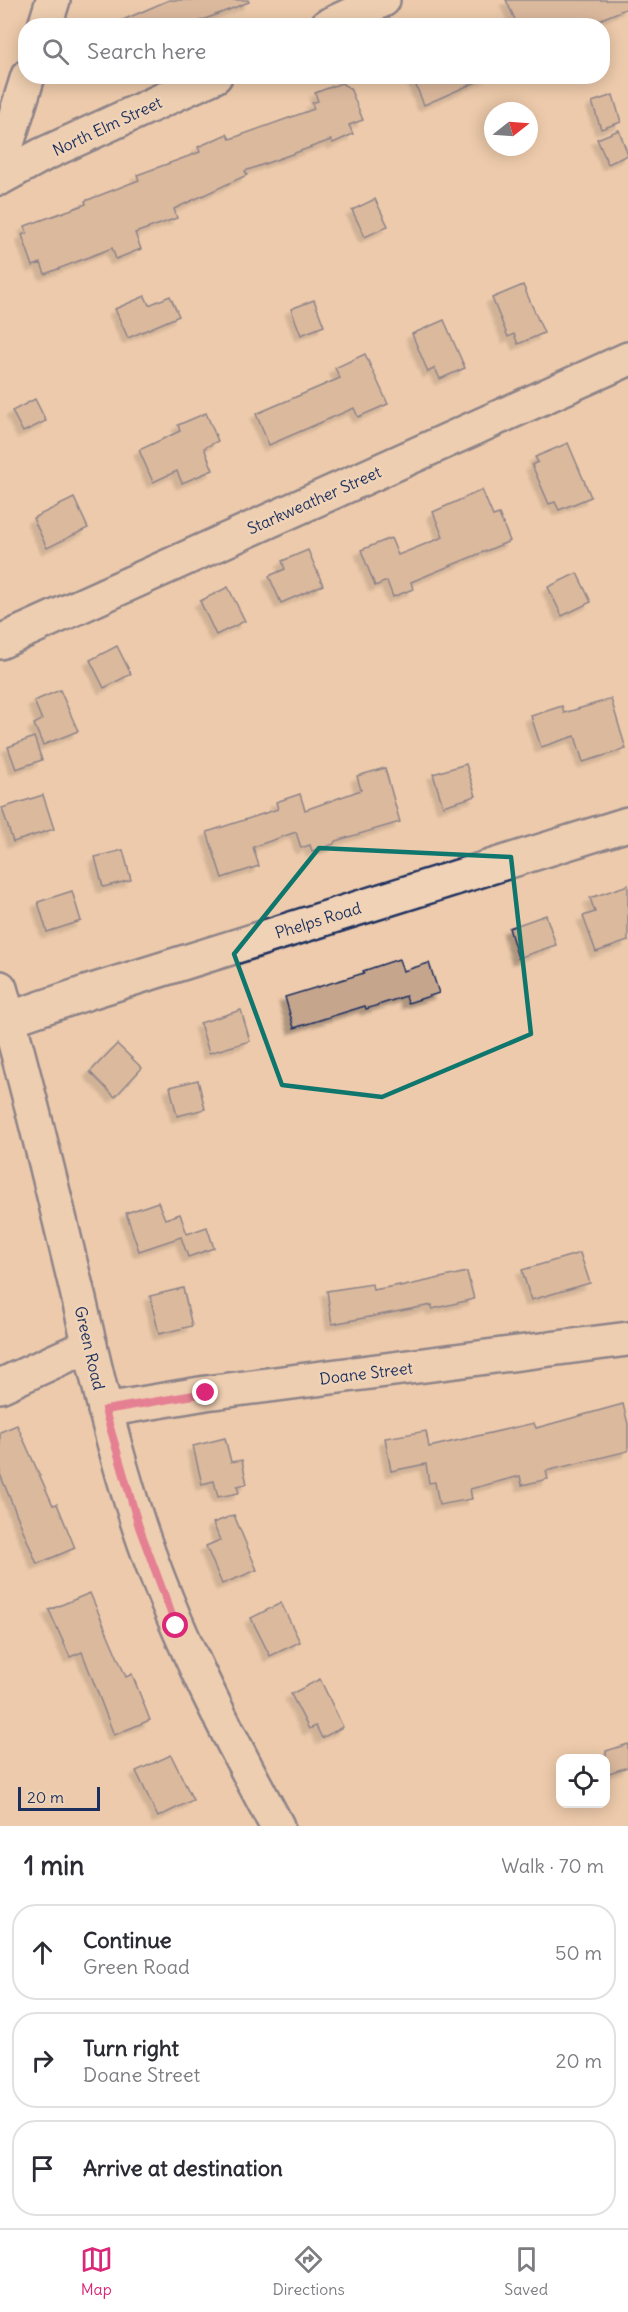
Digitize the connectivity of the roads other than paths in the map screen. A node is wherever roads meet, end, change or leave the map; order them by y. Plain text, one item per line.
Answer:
1 (53, 0) edge
2 (383, 0) edge
3 (47, 18) edge
4 (344, 18) edge
5 (26, 84) edge
6 (197, 84) edge
7 (0, 166) edge
8 (0, 178) edge
9 (628, 358) edge
10 (0, 642) edge
11 (628, 824) edge
12 (0, 988) edge
13 (9, 1019) junction
14 (628, 1339) edge
15 (90, 1346) junction
16 (0, 1386) edge
17 (105, 1410) junction
18 (277, 1826) edge

1 - 3 street
2 - 4 street
5 - 7 street
6 - 8 street, North Elm Street
9 - 10 street, Starkweather Street
11 - 13 street, Phelps Road
12 - 13 street, Green Road
13 - 15 street, Green Road
14 - 17 street, Doane Street
15 - 16 street
15 - 17 street, Green Road
17 - 18 street, Green Road

